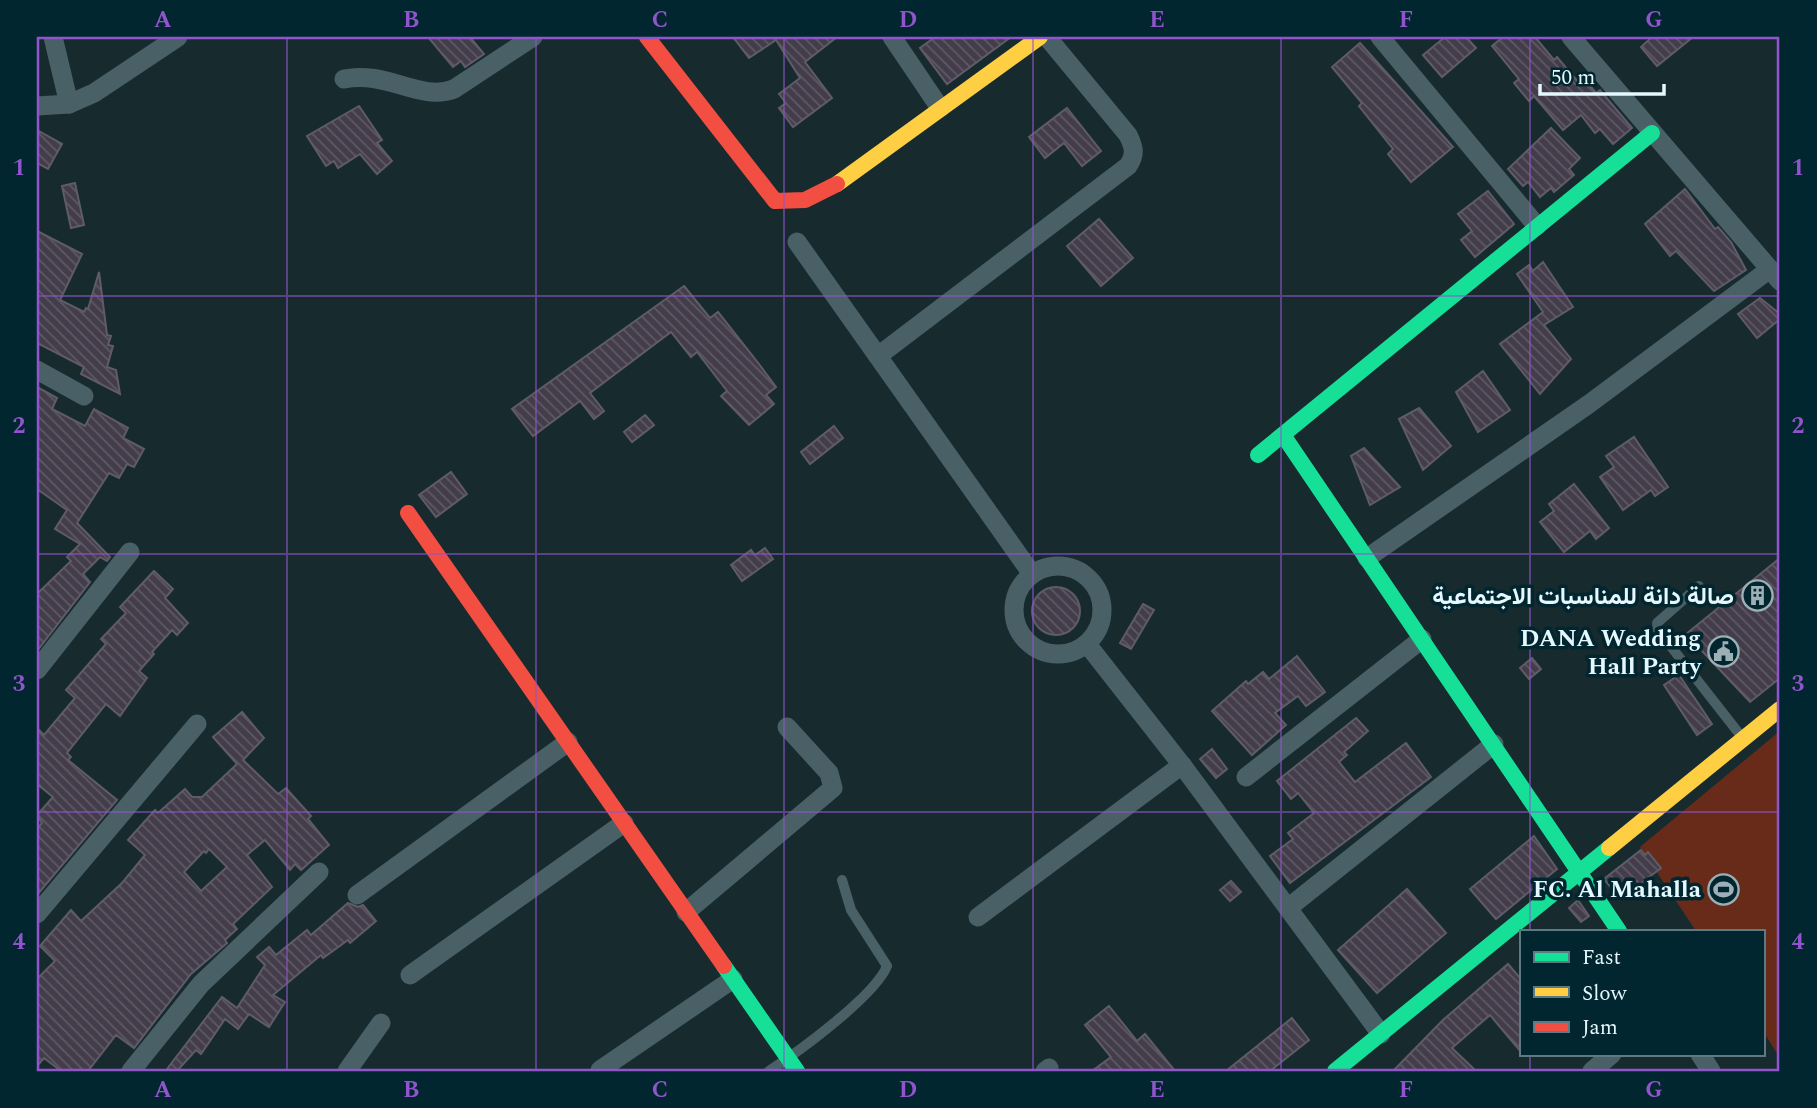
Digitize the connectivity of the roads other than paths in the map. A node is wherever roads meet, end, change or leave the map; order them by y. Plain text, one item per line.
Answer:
1 (53, 37) edge
2 (178, 37) edge
3 (533, 37) edge
4 (647, 37) edge
5 (892, 37) edge
6 (1040, 37) edge
7 (1047, 37) edge
8 (1380, 37) edge
9 (1571, 37) edge
10 (344, 79) dead end
11 (69, 104) junction
12 (37, 106) edge
13 (940, 108) junction
14 (1652, 133) junction
15 (1537, 226) junction
16 (797, 242) dead end
17 (1775, 275) edge
18 (878, 356) junction
19 (37, 370) edge
20 (84, 396) dead end
21 (1283, 435) junction
22 (1258, 456) dead end
23 (408, 513) dead end
24 (130, 552) dead end
25 (1367, 558) junction
26 (1032, 574) junction
27 (1699, 586) dead end
28 (1422, 639) junction
29 (1087, 643) junction
30 (37, 670) edge
31 (1780, 709) edge
32 (197, 724) dead end
33 (787, 727) dead end
34 (1744, 739) junction
35 (568, 742) junction
36 (1494, 744) junction
37 (1182, 765) junction
38 (1246, 777) dead end
39 (624, 823) junction
40 (319, 872) dead end
41 (1580, 872) junction
42 (842, 880) dead end
43 (357, 895) dead end
44 (1288, 908) junction
45 (686, 912) junction
46 (37, 914) edge
47 (978, 917) dead end
48 (1614, 929) edge
49 (410, 975) dead end
50 (733, 979) junction
51 (381, 1023) dead end
52 (1381, 1034) junction
53 (1610, 1056) edge
54 (1701, 1056) edge
55 (793, 1065) edge
56 (600, 1070) edge
57 (131, 1071) edge
58 (347, 1071) edge
59 (769, 1071) edge
60 (1335, 1071) edge
61 (1592, 1071) edge
62 (1711, 1071) edge

1 - 11 street
2 - 11 street
3 - 10 street
4 - 13 street
5 - 13 street
6 - 13 street
7 - 18 street
8 - 15 street
9 - 14 street
11 - 12 street
14 - 15 street
14 - 17 street
15 - 21 street
16 - 18 street
17 - 25 street
18 - 26 street
19 - 20 street
21 - 22 street
21 - 25 street
23 - 35 street
24 - 30 street
25 - 28 street
26 - 29 street
26 - 29 street
27 - 34 lane
28 - 36 street
28 - 38 street
29 - 37 street
31 - 34 street
32 - 46 street
33 - 45 street
34 - 41 street
35 - 39 street
35 - 43 street
36 - 41 street
36 - 44 street
37 - 44 street
37 - 47 street
39 - 45 street
39 - 49 street
40 - 57 street
41 - 48 street
41 - 52 street
42 - 55 lane
44 - 52 street
45 - 50 street
50 - 55 street
50 - 56 street
51 - 58 street
52 - 60 street
53 - 61 street
54 - 62 street
55 - 59 lane

